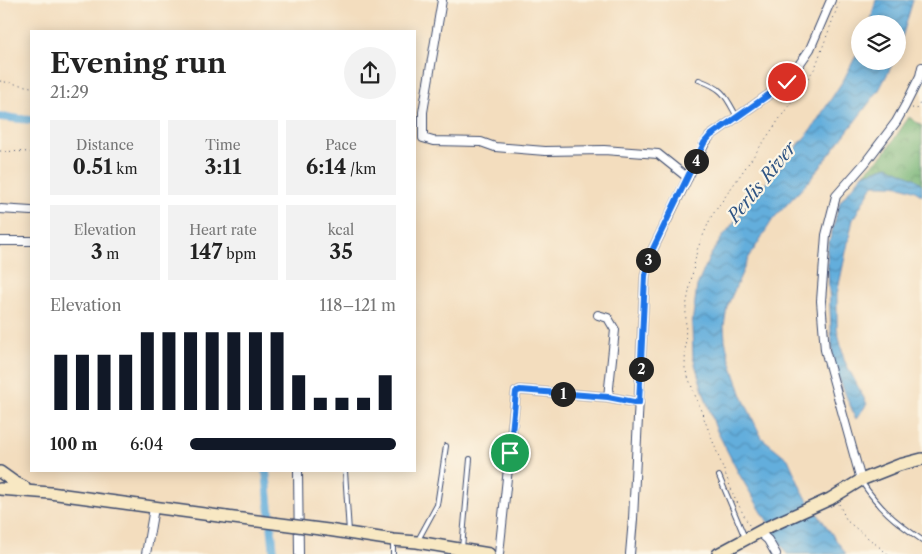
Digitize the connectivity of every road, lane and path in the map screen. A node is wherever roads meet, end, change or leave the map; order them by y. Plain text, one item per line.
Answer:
1 (442, 0) edge
2 (831, 0) edge
3 (840, 0) edge
4 (922, 68) edge
5 (699, 80) dead end
6 (0, 81) edge
7 (30, 87) edge
8 (922, 99) edge
9 (905, 106) junction
10 (737, 117) junction
11 (0, 151) edge
12 (30, 152) edge
13 (688, 178) junction
14 (0, 209) edge
15 (30, 211) edge
16 (0, 241) edge
17 (30, 241) edge
18 (598, 315) dead end
19 (608, 397) junction
20 (639, 403) junction
21 (446, 446) dead end
22 (470, 459) dead end
23 (922, 459) edge
24 (0, 472) edge
25 (298, 472) edge
26 (345, 472) edge
27 (719, 476) dead end
28 (861, 480) junction
29 (0, 489) edge
30 (34, 491) junction
31 (833, 498) junction
32 (154, 508) junction
33 (759, 529) junction
34 (349, 534) junction
35 (393, 540) junction
36 (745, 540) junction
37 (922, 540) edge
38 (417, 542) junction
39 (462, 550) junction
40 (146, 554) edge
41 (299, 554) edge
42 (393, 554) edge
43 (489, 554) edge
44 (499, 554) edge
45 (630, 554) edge
46 (718, 554) edge
47 (776, 554) edge
48 (888, 554) edge

1 - 13 street
2 - 10 street
3 - 33 path
4 - 9 street
5 - 10 lane
6 - 7 path
8 - 9 path
9 - 28 street
10 - 13 street
11 - 12 path
13 - 20 street
14 - 15 street
16 - 17 street
18 - 19 street
19 - 20 street
19 - 44 street
20 - 45 street
21 - 38 lane
22 - 39 lane
23 - 28 main road
24 - 30 main road
25 - 41 street
26 - 34 lane
27 - 36 lane
28 - 31 main road
28 - 37 lane
29 - 30 main road
30 - 32 main road
31 - 33 main road
31 - 48 path
32 - 34 main road, bridge
32 - 40 street
33 - 36 main road
33 - 47 street
34 - 35 main road
35 - 38 main road
35 - 42 lane
36 - 46 main road
38 - 39 main road
39 - 43 main road

